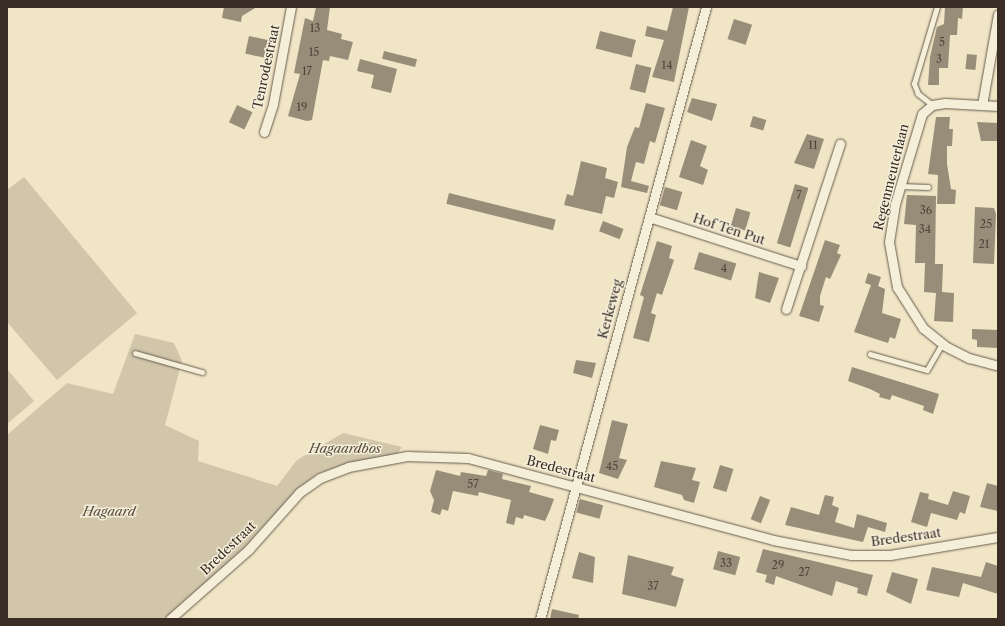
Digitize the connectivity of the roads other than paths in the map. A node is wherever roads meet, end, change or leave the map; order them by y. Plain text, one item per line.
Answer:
1 (291, 7) edge
2 (706, 7) edge
3 (937, 7) edge
4 (998, 14) edge
5 (982, 105) junction
6 (932, 106) junction
7 (998, 106) edge
8 (264, 132) dead end
9 (840, 144) dead end
10 (900, 186) junction
11 (928, 187) dead end
12 (649, 217) junction
13 (801, 266) junction
14 (786, 309) dead end
15 (942, 344) junction
16 (135, 353) dead end
17 (870, 354) dead end
18 (998, 366) edge
19 (202, 372) dead end
20 (575, 486) junction
21 (998, 537) edge
22 (170, 619) edge
23 (540, 619) edge

1 - 8 street, Tenrodestraat
2 - 12 street, Kerkeweg
3 - 6 lane
4 - 5 street
5 - 6 street
5 - 7 street
6 - 10 street, Regenmeuterlaan
9 - 13 street
10 - 11 lane
10 - 15 street, Regenmeuterlaan
12 - 13 street, Hof Ten Put
12 - 20 street, Kerkeweg
13 - 14 street
15 - 17 lane
15 - 18 street, Regenmeuterlaan
16 - 19 lane
20 - 21 street, Bredestraat
20 - 22 street, Bredestraat
20 - 23 street, Kerkeweg

